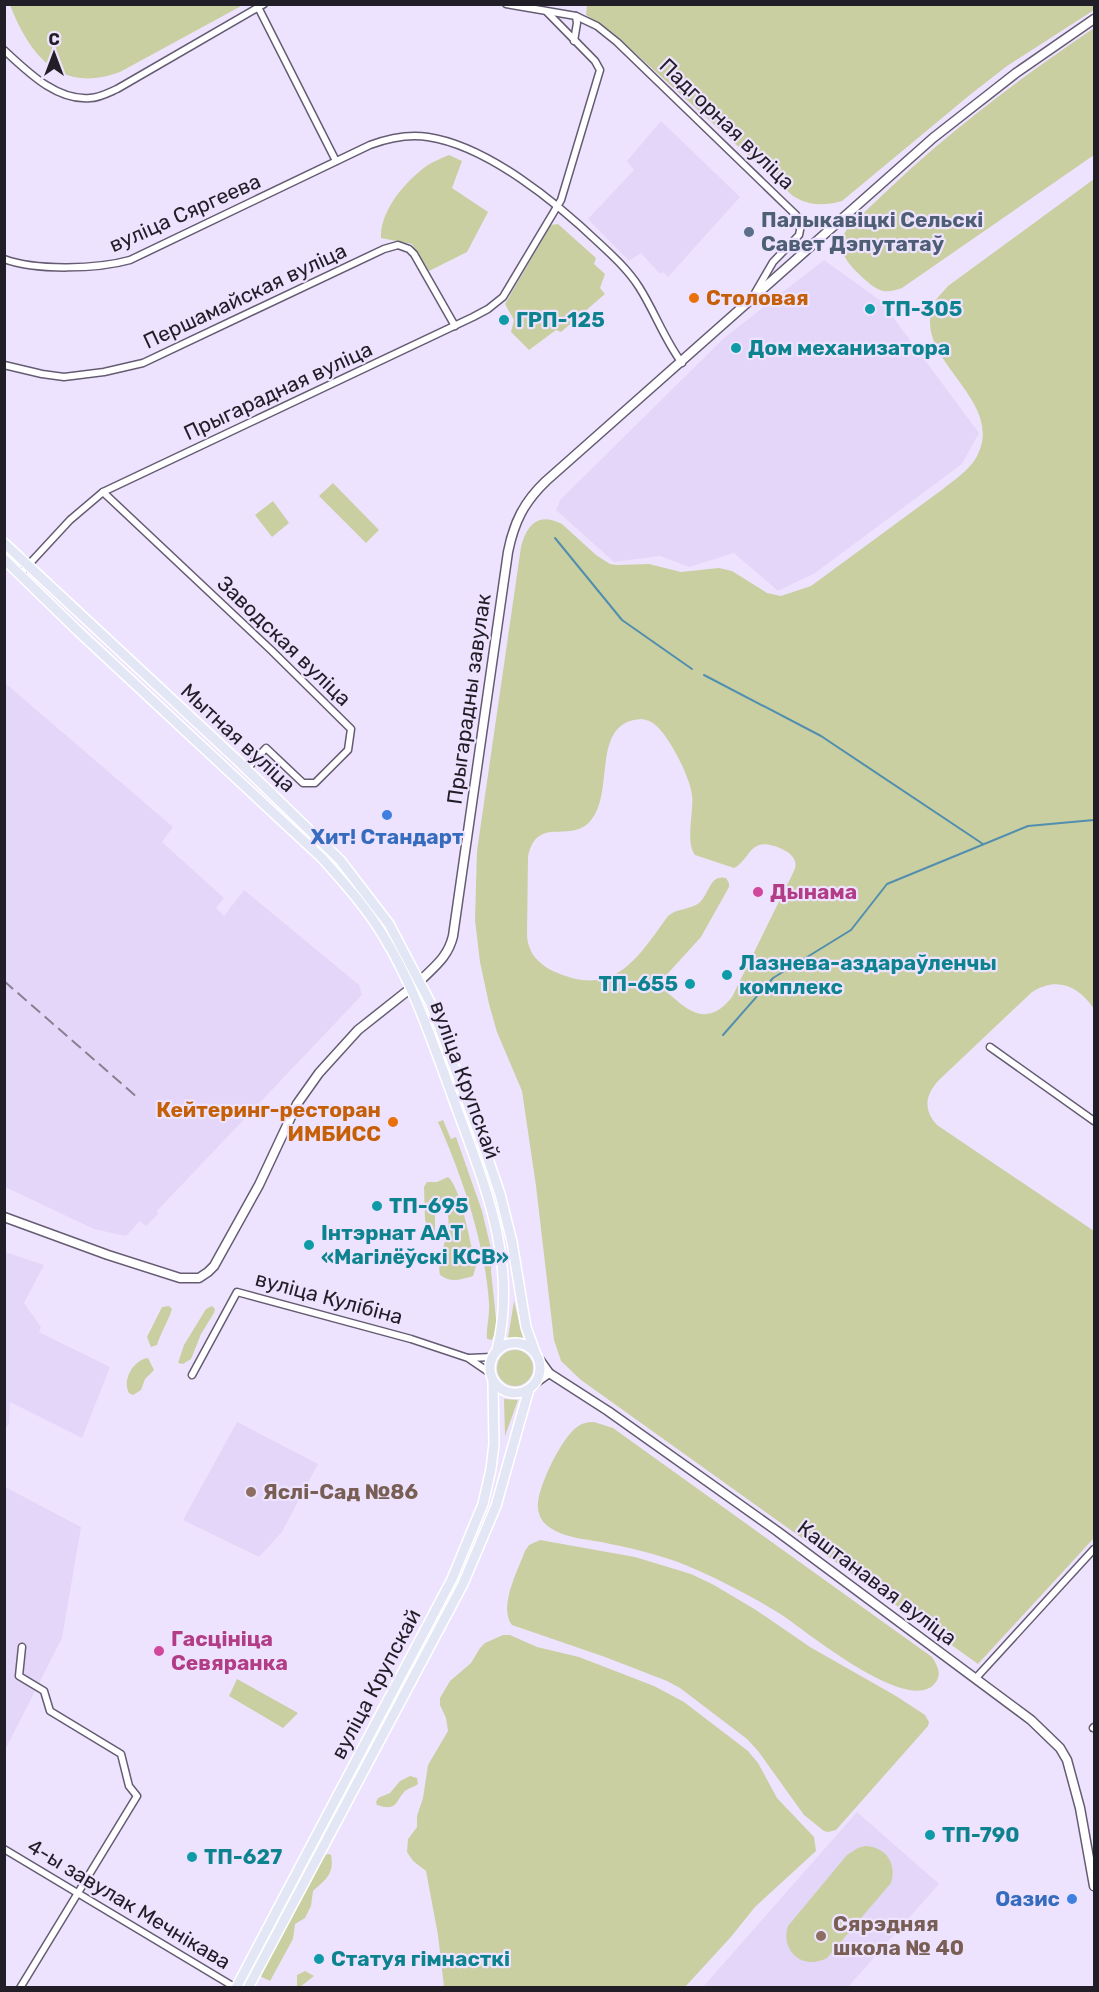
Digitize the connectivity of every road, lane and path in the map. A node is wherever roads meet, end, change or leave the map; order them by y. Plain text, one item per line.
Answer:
1 (506, 4) edge
2 (261, 6) edge
3 (547, 12) junction
4 (576, 16) junction
5 (1095, 19) edge
6 (574, 41) junction
7 (4, 50) edge
8 (336, 161) junction
9 (557, 206) junction
10 (4, 259) edge
11 (751, 301) junction
12 (455, 326) junction
13 (682, 363) junction
14 (4, 365) edge
15 (558, 470) joint
16 (103, 492) junction
17 (4, 543) edge
18 (4, 559) edge
19 (28, 566) junction
20 (20, 574) junction
21 (246, 770) junction
22 (420, 981) junction
23 (411, 988) junction
24 (990, 1047) dead end
25 (1095, 1121) edge
26 (4, 1217) edge
27 (494, 1353) junction
28 (537, 1356) junction
29 (468, 1358) junction
30 (549, 1373) junction
31 (192, 1375) dead end
32 (491, 1377) junction
33 (532, 1386) junction
34 (1095, 1549) edge
35 (21, 1647) dead end
36 (975, 1678) junction
37 (4, 1849) edge
38 (1095, 1886) edge
39 (78, 1893) junction
40 (20, 1988) edge
41 (236, 1988) edge
42 (248, 1988) edge

1 - 3 street
2 - 7 street
2 - 8 street
3 - 4 street
3 - 6 street
4 - 6 street
4 - 11 street, Падгорная вуліца
5 - 11 main road
6 - 9 street
8 - 9 street, вуліца Сяргеева
8 - 10 street, вуліца Сяргеева
9 - 12 street
9 - 13 street, вуліца Сяргеева
11 - 13 main road, Падгорная вуліца
12 - 14 street, Першамайская вуліца
12 - 16 street, Прыгарадная вуліца
13 - 15 main road, Падгорная вуліца
15 - 22 main road, Прыгарадны завулак
16 - 19 street, Прыгарадная вуліца
16 - 21 street, Заводская вуліца
17 - 19 main road, Мытная вуліца
18 - 20 main road, Мытная вуліца
19 - 20 street, Прыгарадная вуліца
19 - 21 main road, Мытная вуліца
20 - 23 main road, Мытная вуліца
21 - 22 main road, Мытная вуліца
22 - 23 main road
22 - 28 main road, вуліца Крупскай
23 - 26 main road, вуліца Крупскай
23 - 27 main road, вуліца Крупскай
24 - 25 street
27 - 28 main road
27 - 29 street, вуліца Кулібіна
27 - 32 main road
28 - 30 main road
28 - 33 main road
29 - 31 street, вуліца Кулібіна
29 - 32 street, вуліца Кулібіна
30 - 33 main road
30 - 36 main road, Каштанавая вуліца
32 - 33 main road
32 - 41 main road, вуліца Крупскай
33 - 42 main road, вуліца Крупскай
34 - 36 street
35 - 39 street
36 - 38 main road, Каштанавая вуліца
37 - 39 street, 4-ы завулак Мечнікава
39 - 40 street
39 - 41 street, 4-ы завулак Мечнікава

